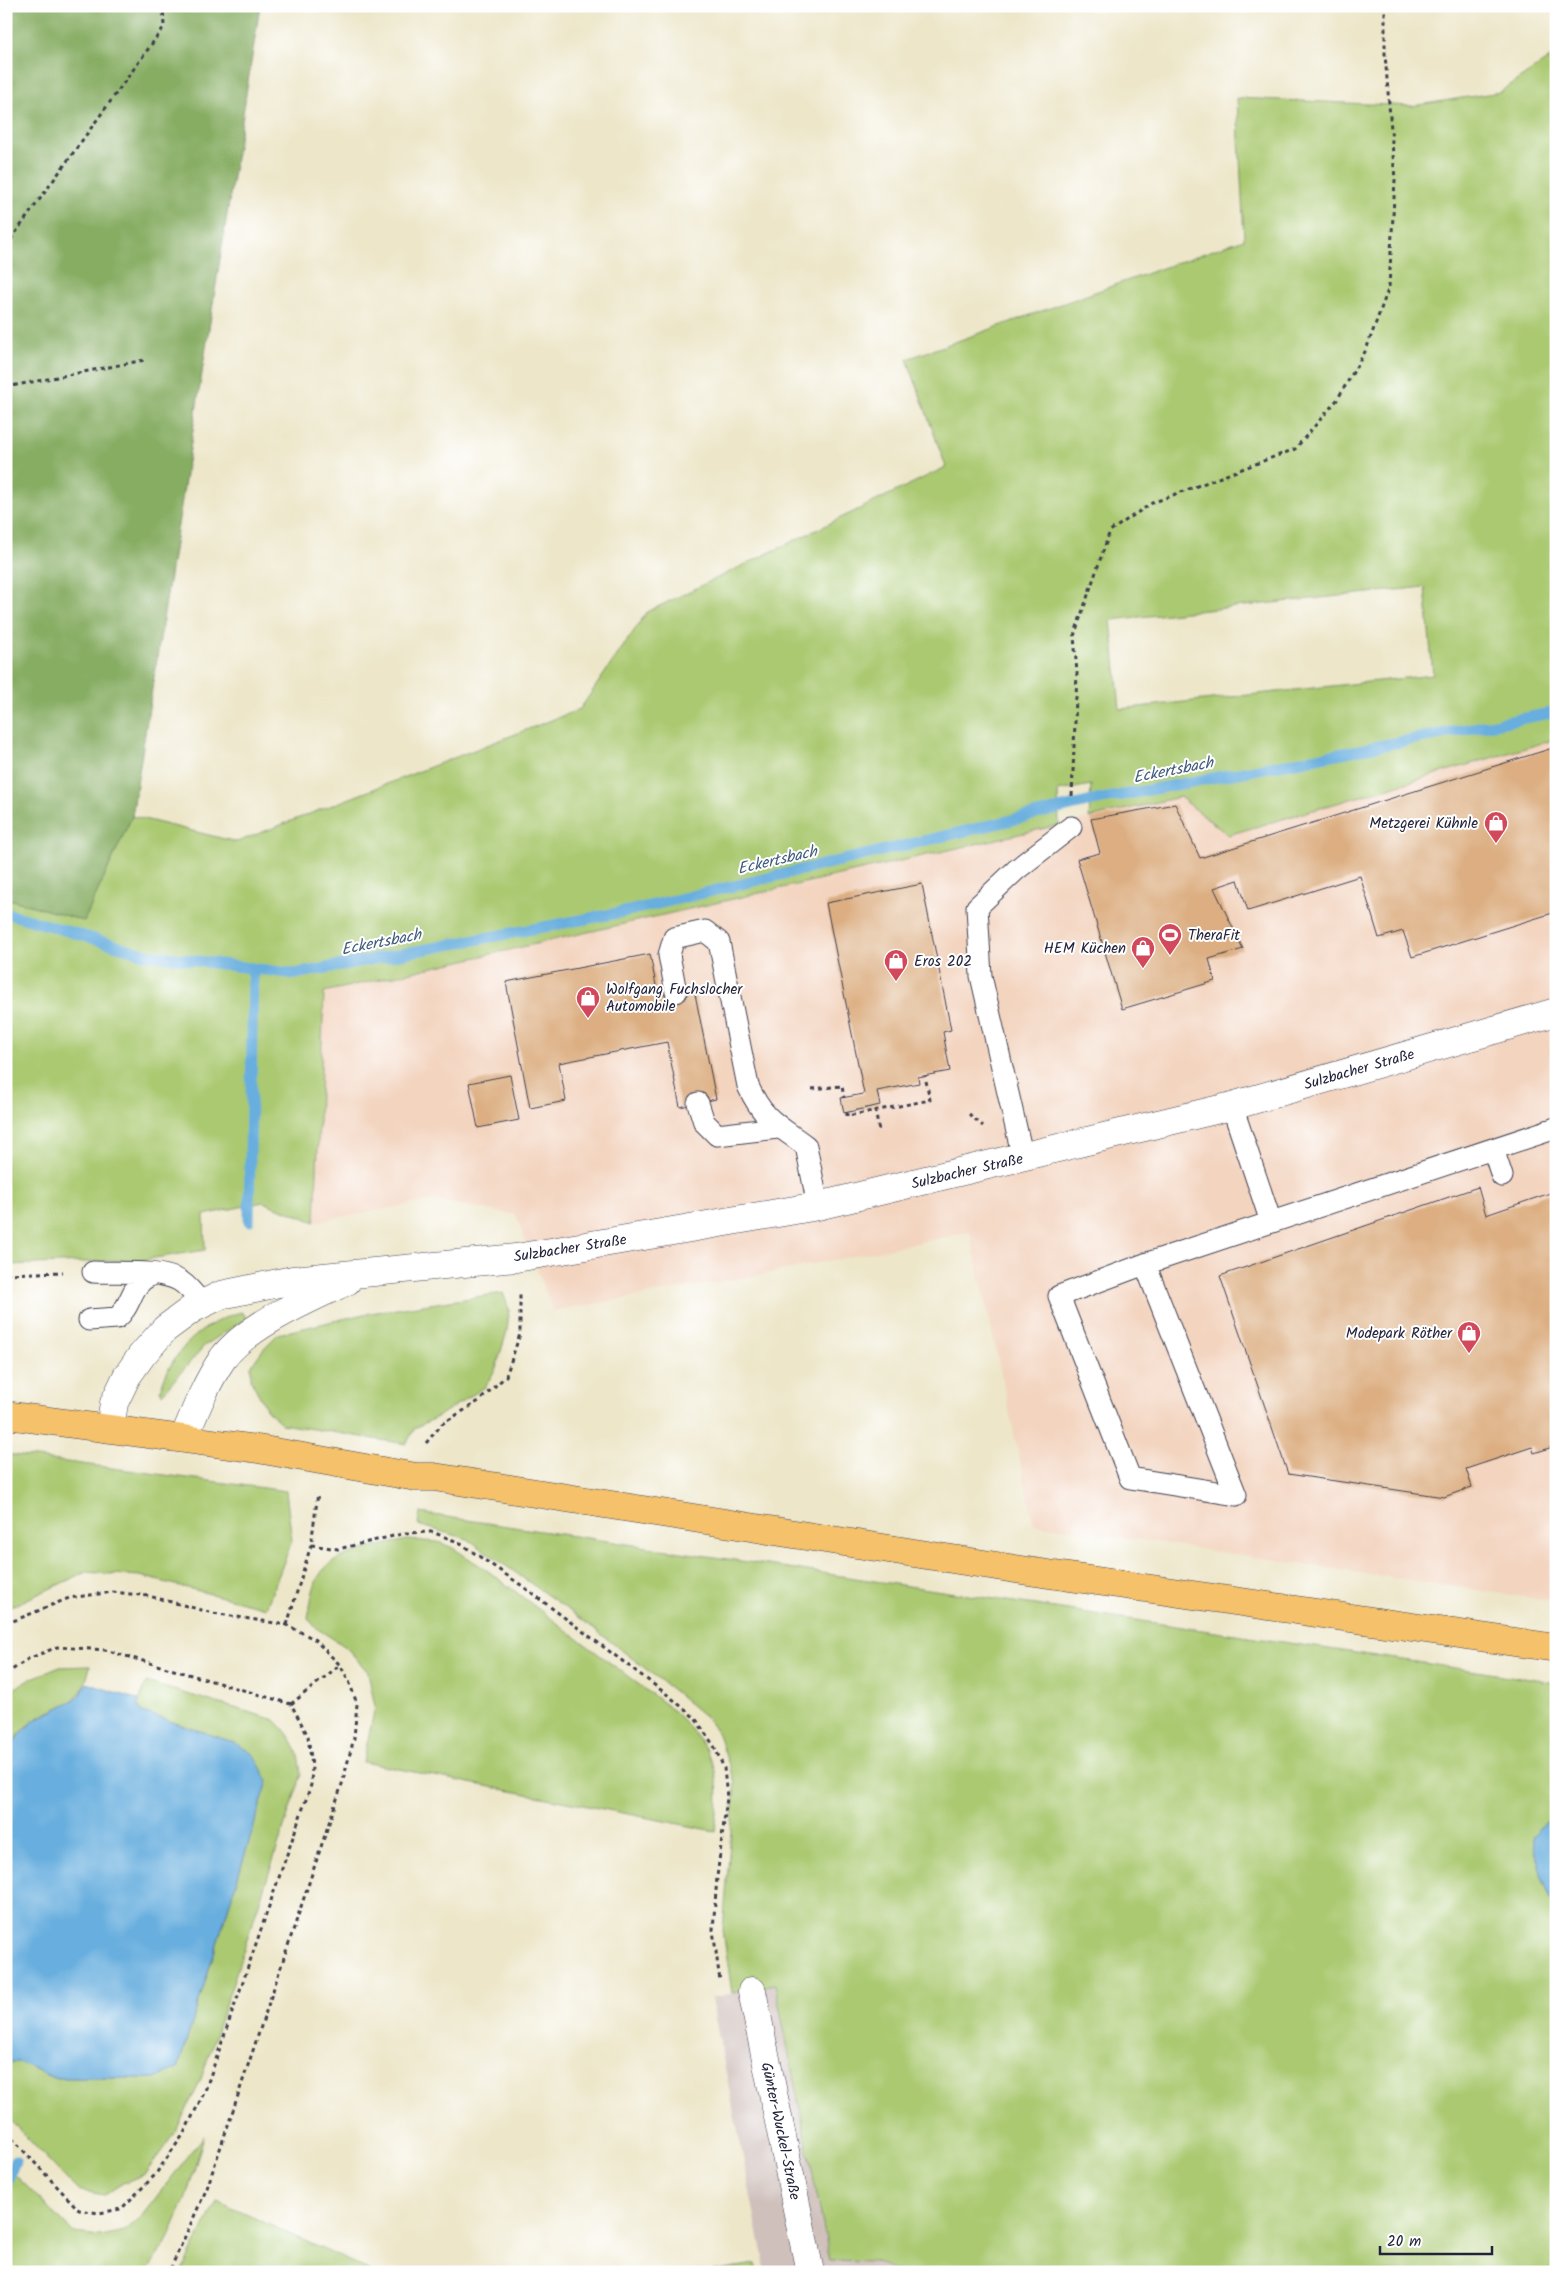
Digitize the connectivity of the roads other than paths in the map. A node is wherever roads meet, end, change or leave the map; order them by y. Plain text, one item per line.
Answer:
1 (1071, 827) dead end
2 (676, 992) dead end
3 (1554, 1017) edge
4 (698, 1104) dead end
5 (1232, 1106) junction
6 (778, 1128) junction
7 (1556, 1128) edge
8 (1492, 1149) junction
9 (1023, 1158) junction
10 (1502, 1176) dead end
11 (818, 1206) junction
12 (1270, 1219) dead end
13 (1145, 1264) junction
14 (366, 1271) junction
15 (94, 1272) road end
16 (151, 1274) junction
17 (202, 1304) junction
18 (89, 1320) dead end
19 (6, 1415) edge
20 (110, 1428) junction
21 (184, 1438) junction
22 (1556, 1648) edge
23 (752, 1991) road end
24 (810, 2272) edge

1 - 9 lane
2 - 6 lane
3 - 5 street, Sulzbacher Straße
4 - 6 lane
5 - 9 street, Sulzbacher Straße
5 - 12 lane
6 - 11 lane
7 - 8 lane
8 - 10 lane
8 - 13 lane
9 - 11 street, Sulzbacher Straße
11 - 14 street, Sulzbacher Straße
13 - 13 lane
14 - 17 street, Sulzbacher Straße
14 - 21 street
15 - 16 lane
16 - 17 lane
16 - 18 lane
17 - 20 street, Sulzbacher Straße
19 - 20 main road
20 - 21 main road
21 - 22 main road
23 - 24 street, Günter-Wuckel-Straße

